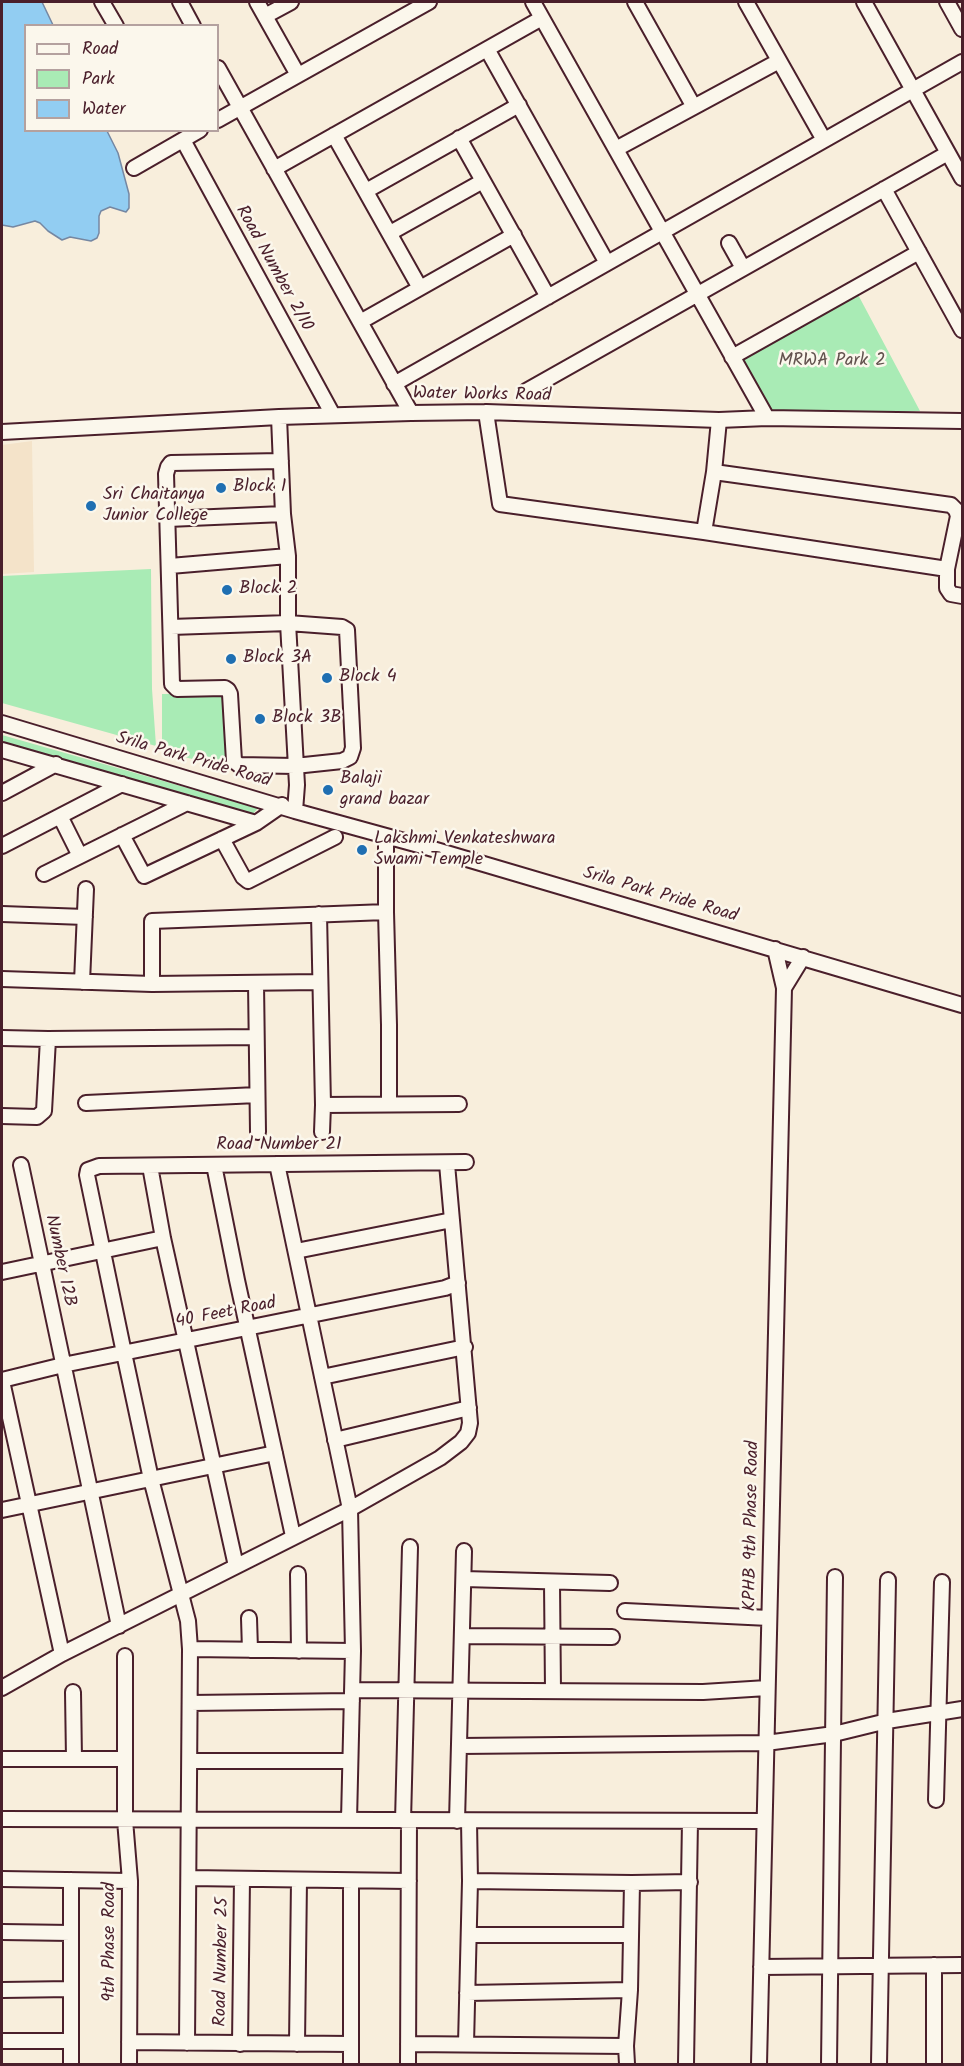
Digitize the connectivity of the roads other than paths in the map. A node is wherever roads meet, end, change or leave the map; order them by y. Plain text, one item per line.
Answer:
1 (102, 2) edge
2 (180, 2) edge
3 (257, 2) edge
4 (291, 2) edge
5 (429, 2) edge
6 (533, 2) edge
7 (635, 2) edge
8 (746, 2) edge
9 (864, 2) edge
10 (947, 2) edge
11 (265, 16) junction
12 (542, 18) junction
13 (115, 24) edge
14 (193, 24) edge
15 (963, 29) edge
16 (487, 49) junction
17 (779, 61) junction
18 (963, 62) edge
19 (219, 70) edge
20 (298, 75) junction
21 (913, 90) junction
22 (519, 105) junction
23 (694, 107) junction
24 (240, 108) junction
25 (219, 119) edge
26 (197, 132) edge
27 (334, 135) junction
28 (459, 138) junction
29 (183, 140) junction
30 (824, 141) junction
31 (616, 149) junction
32 (948, 153) junction
33 (134, 168) dead end
34 (274, 169) junction
35 (963, 178) edge
36 (483, 181) junction
37 (884, 189) junction
38 (366, 191) junction
39 (662, 232) junction
40 (390, 233) junction
41 (514, 235) junction
42 (729, 243) dead end
43 (919, 252) junction
44 (607, 263) junction
45 (743, 268) junction
46 (420, 288) junction
47 (697, 294) junction
48 (548, 297) junction
49 (360, 322) junction
50 (963, 330) edge
51 (732, 357) junction
52 (394, 384) junction
53 (526, 391) dead end
54 (486, 412) junction
55 (411, 413) junction
56 (333, 415) junction
57 (279, 417) junction
58 (767, 418) junction
59 (719, 420) junction
60 (963, 421) edge
61 (2, 432) edge
62 (281, 462) junction
63 (714, 472) junction
64 (283, 514) junction
65 (168, 519) junction
66 (704, 532) junction
67 (288, 556) junction
68 (170, 566) junction
69 (947, 569) junction
70 (963, 596) edge
71 (288, 623) junction
72 (171, 627) junction
73 (2, 723) edge
74 (2, 750) edge
75 (56, 764) junction
76 (295, 766) junction
77 (122, 784) junction
78 (2, 793) edge
79 (188, 803) junction
80 (288, 808) junction
81 (60, 816) junction
82 (256, 823) junction
83 (122, 835) junction
84 (386, 836) junction
85 (335, 837) dead end
86 (222, 839) junction
87 (2, 844) edge
88 (80, 856) junction
89 (44, 874) dead end
90 (86, 889) dead end
91 (386, 912) junction
92 (2, 914) edge
93 (319, 914) junction
94 (85, 917) junction
95 (775, 949) junction
96 (803, 957) junction
97 (2, 979) edge
98 (82, 982) junction
99 (320, 982) junction
100 (256, 983) junction
101 (152, 984) junction
102 (784, 988) junction
103 (963, 1005) edge
104 (256, 1037) junction
105 (2, 1038) edge
106 (48, 1040) junction
107 (257, 1095) junction
108 (86, 1103) dead end
109 (388, 1104) junction
110 (459, 1104) dead end
111 (323, 1105) junction
112 (2, 1116) edge
113 (258, 1132) dead end
114 (322, 1132) dead end
115 (466, 1162) dead end
116 (277, 1164) junction
117 (447, 1164) junction
118 (21, 1165) dead end
119 (214, 1165) junction
120 (150, 1166) junction
121 (452, 1221) junction
122 (163, 1238) junction
123 (103, 1251) junction
124 (296, 1251) junction
125 (41, 1264) junction
126 (2, 1272) edge
127 (458, 1283) junction
128 (309, 1316) junction
129 (247, 1328) junction
130 (186, 1340) junction
131 (465, 1347) junction
132 (124, 1353) junction
133 (63, 1365) junction
134 (322, 1377) junction
135 (2, 1381) edge
136 (469, 1408) junction
137 (335, 1440) junction
138 (274, 1453) junction
139 (213, 1466) junction
140 (151, 1479) junction
141 (90, 1491) junction
142 (29, 1504) junction
143 (350, 1509) junction
144 (2, 1510) edge
145 (293, 1536) junction
146 (410, 1547) dead end
147 (464, 1551) dead end
148 (236, 1566) junction
149 (298, 1574) dead end
150 (835, 1577) dead end
151 (464, 1579) junction
152 (888, 1580) dead end
153 (942, 1582) dead end
154 (552, 1583) junction
155 (610, 1583) dead end
156 (180, 1594) junction
157 (625, 1611) dead end
158 (249, 1618) dead end
159 (769, 1618) junction
160 (118, 1626) junction
161 (463, 1636) junction
162 (553, 1637) junction
163 (612, 1637) dead end
164 (190, 1648) junction
165 (250, 1650) junction
166 (299, 1651) junction
167 (353, 1651) junction
168 (62, 1654) junction
169 (125, 1656) dead end
170 (2, 1684) edge
171 (767, 1688) junction
172 (407, 1691) junction
173 (553, 1691) junction
174 (73, 1692) dead end
175 (461, 1692) junction
176 (352, 1696) junction
177 (190, 1703) junction
178 (963, 1709) edge
179 (939, 1714) junction
180 (887, 1721) junction
181 (834, 1734) junction
182 (766, 1743) junction
183 (460, 1746) junction
184 (2, 1759) edge
185 (74, 1759) junction
186 (125, 1760) junction
187 (190, 1761) junction
188 (350, 1761) junction
189 (936, 1800) dead end
190 (2, 1819) edge
191 (125, 1820) junction
192 (190, 1820) junction
193 (349, 1820) junction
194 (406, 1821) junction
195 (463, 1821) junction
196 (690, 1821) junction
197 (764, 1821) junction
198 (189, 1878) junction
199 (2, 1879) edge
200 (242, 1879) junction
201 (299, 1880) junction
202 (70, 1881) junction
203 (130, 1881) junction
204 (351, 1881) junction
205 (409, 1881) junction
206 (470, 1881) junction
207 (690, 1882) junction
208 (632, 1884) junction
209 (2, 1932) edge
210 (71, 1933) junction
211 (468, 1935) junction
212 (631, 1935) junction
213 (934, 1965) junction
214 (963, 1965) edge
215 (882, 1966) junction
216 (761, 1967) junction
217 (830, 1967) junction
218 (71, 1989) junction
219 (2, 1990) edge
220 (630, 1990) junction
221 (467, 1993) junction
222 (2, 2041) edge
223 (70, 2041) junction
224 (129, 2042) junction
225 (187, 2043) junction
226 (240, 2044) junction
227 (297, 2044) junction
228 (351, 2044) junction
229 (408, 2044) junction
230 (466, 2044) junction
231 (626, 2046) junction
232 (70, 2064) edge
233 (129, 2064) edge
234 (351, 2064) edge
235 (408, 2064) edge
236 (627, 2064) edge
237 (686, 2064) edge
238 (759, 2064) edge
239 (829, 2064) edge
240 (879, 2064) edge
241 (934, 2064) edge

1 - 13 street
2 - 14 street
3 - 11 street
4 - 11 street
5 - 20 street
6 - 12 street
7 - 23 street
8 - 17 street
9 - 21 street
10 - 15 street
11 - 20 street
12 - 16 street
12 - 31 street
16 - 22 street
16 - 27 street
17 - 23 street
17 - 30 street
18 - 21 street
19 - 24 street
20 - 24 street
21 - 30 street
21 - 32 street
22 - 28 street
22 - 44 street
23 - 31 street
24 - 25 street
24 - 34 street
26 - 29 street
27 - 34 street
27 - 38 street
28 - 36 street
28 - 38 street
29 - 33 street
29 - 56 street, Road Number 2/10
30 - 39 street
31 - 39 street
32 - 35 street
32 - 37 street
34 - 49 street
36 - 40 street
36 - 41 street
37 - 43 street
37 - 45 street
38 - 40 street
39 - 44 street
39 - 47 street
40 - 46 street
41 - 46 street
41 - 48 street
42 - 45 street
43 - 50 street
43 - 51 street
44 - 48 street
45 - 47 street
46 - 49 street
47 - 51 street
47 - 53 street
48 - 52 street
49 - 52 street
51 - 58 street
52 - 55 street
54 - 55 street, Water Works Road
54 - 59 street, Water Works Road
54 - 66 street
55 - 56 street, Water Works Road
56 - 57 street, Water Works Road
57 - 61 street, Water Works Road
57 - 62 street
58 - 59 street, Water Works Road
58 - 60 street, Water Works Road
59 - 63 street
62 - 64 street
62 - 65 street
63 - 66 street
63 - 69 street
64 - 65 street
64 - 67 street
65 - 68 street
66 - 69 street
67 - 68 street
67 - 71 street
68 - 72 street
69 - 70 street
71 - 72 street
71 - 76 street
71 - 76 street
72 - 76 street
73 - 80 street, Srila Park Pride Road
74 - 75 street
75 - 77 street
75 - 78 street
76 - 80 street
77 - 79 street
77 - 81 street
79 - 82 street
79 - 83 street
80 - 82 street
80 - 84 street, Srila Park Pride Road
81 - 87 street
81 - 88 street
82 - 86 street
83 - 86 street
83 - 88 street
84 - 91 street
84 - 95 street, Srila Park Pride Road
85 - 86 street
88 - 89 street
90 - 94 street
91 - 93 street
91 - 109 street
92 - 94 street
93 - 99 street
93 - 101 street
94 - 98 street
95 - 96 street, Srila Park Pride Road
95 - 102 street, KPHB 9th Phase Road
96 - 102 street
96 - 103 street, Srila Park Pride Road
97 - 98 street
98 - 101 street
99 - 100 street
99 - 111 street
100 - 101 street
100 - 104 street
102 - 159 street, KPHB 9th Phase Road
104 - 106 street
104 - 107 street
105 - 106 street
106 - 112 street
107 - 108 street
107 - 113 street
109 - 110 street
109 - 111 street
111 - 114 street
115 - 117 street, Road Number 21
116 - 117 street, Road Number 21
116 - 119 street, Road Number 21
116 - 124 street
117 - 121 street
118 - 125 street, Number 12B
119 - 120 street, Road Number 21
119 - 129 street
120 - 122 street
120 - 123 street, Road Number 21
121 - 124 street
121 - 127 street
122 - 123 street
122 - 130 street
123 - 125 street
123 - 132 street
124 - 128 street
125 - 126 street
125 - 133 street, Number 12B
127 - 128 street, 40 Feet Road
127 - 131 street
128 - 129 street, 40 Feet Road
128 - 134 street
129 - 130 street, 40 Feet Road
129 - 138 street
130 - 132 street, 40 Feet Road
130 - 139 street
131 - 134 street
131 - 136 street
132 - 133 street, 40 Feet Road
132 - 140 street
133 - 135 street, 40 Feet Road
133 - 141 street, Number 12B
134 - 137 street
135 - 142 street
136 - 137 street
136 - 143 street
137 - 143 street
138 - 139 street
138 - 145 street
139 - 140 street
139 - 148 street
140 - 141 street
140 - 156 street
141 - 142 street
141 - 160 street, Number 12B
142 - 144 street
142 - 168 street
143 - 145 street
143 - 167 street
145 - 148 street
146 - 172 street
147 - 151 street
148 - 156 street
149 - 166 street
150 - 181 street
151 - 154 street
151 - 161 street
152 - 180 street
153 - 179 street
154 - 155 street
154 - 162 street
156 - 160 street
156 - 164 street
157 - 159 street
158 - 165 street
159 - 171 street, KPHB 9th Phase Road
160 - 168 street
161 - 162 street
161 - 175 street
162 - 163 street
162 - 173 street
164 - 165 street
164 - 177 street
165 - 166 street
166 - 167 street
167 - 176 street
168 - 170 street
169 - 186 street, 9th Phase Road
171 - 173 street
171 - 182 street, KPHB 9th Phase Road
172 - 175 street
172 - 176 street
172 - 194 street
173 - 175 street
174 - 185 street
175 - 183 street
176 - 177 street
176 - 188 street
177 - 187 street
178 - 179 street
179 - 180 street
179 - 189 street
180 - 181 street
180 - 215 street
181 - 182 street
181 - 217 street
182 - 183 street
182 - 197 street, KPHB 9th Phase Road
183 - 195 street
184 - 185 street
185 - 186 street
186 - 191 street, 9th Phase Road
187 - 188 street
187 - 192 street
188 - 193 street
190 - 191 street
191 - 192 street
191 - 203 street, 9th Phase Road
192 - 193 street
192 - 198 street
193 - 194 street
194 - 195 street
194 - 205 street
195 - 196 street
195 - 206 street
196 - 197 street
196 - 207 street
197 - 216 street, KPHB 9th Phase Road
198 - 200 street
198 - 225 street
199 - 202 street
200 - 201 street
200 - 226 street, Road Number 25
201 - 204 street
201 - 227 street
202 - 203 street
202 - 210 street
203 - 224 street, 9th Phase Road
204 - 205 street
204 - 228 street
205 - 229 street
206 - 208 street
206 - 211 street
207 - 208 street
207 - 237 street
208 - 212 street
209 - 210 street
210 - 218 street
211 - 212 street
211 - 221 street
212 - 220 street
213 - 214 street
213 - 215 street
213 - 241 street
215 - 217 street
215 - 240 street
216 - 217 street
216 - 238 street, KPHB 9th Phase Road
217 - 239 street
218 - 219 street
218 - 223 street
220 - 221 street
220 - 231 street
221 - 230 street
222 - 223 street
223 - 232 street
224 - 225 street
224 - 233 street, 9th Phase Road
225 - 226 street
226 - 227 street
227 - 228 street
228 - 234 street
229 - 230 street
229 - 235 street
230 - 231 street
231 - 236 street

